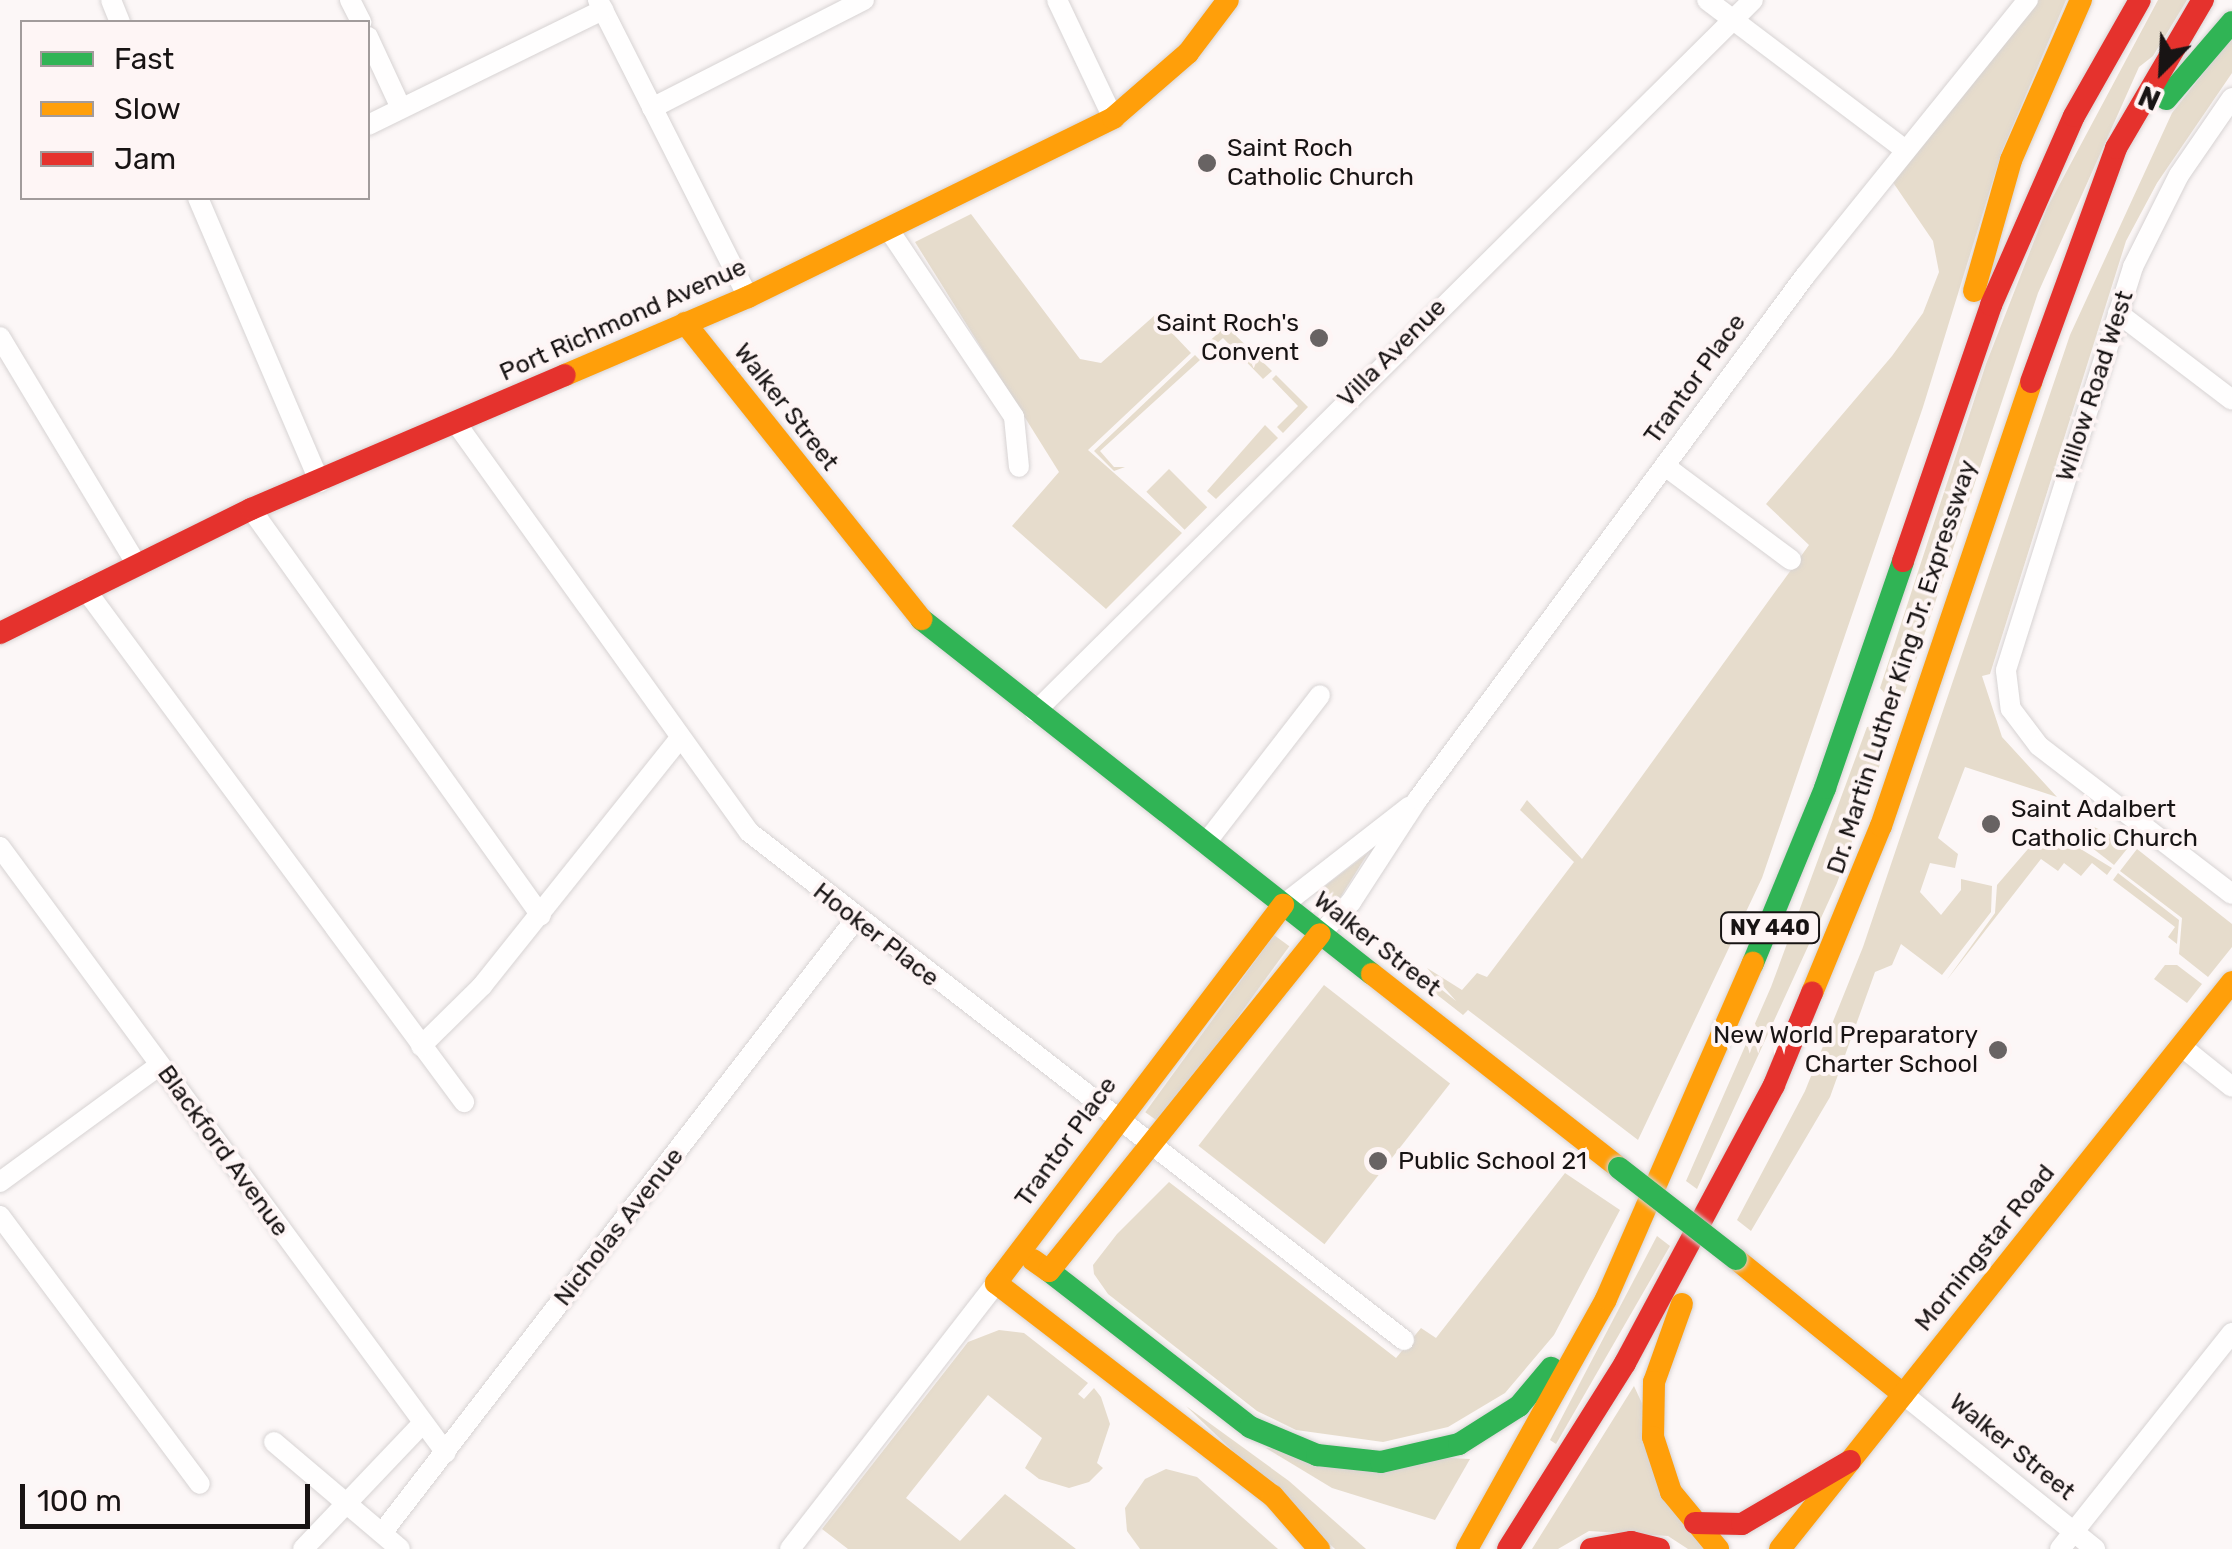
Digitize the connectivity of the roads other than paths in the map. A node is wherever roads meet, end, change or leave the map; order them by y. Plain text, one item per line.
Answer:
1 (864, 0) edge
2 (1057, 0) edge
3 (1228, 0) edge
4 (1707, 0) edge
5 (1753, 0) edge
6 (2028, 0) edge
7 (2081, 0) edge
8 (2140, 0) edge
9 (2203, 0) edge
10 (600, 5) edge
11 (829, 8) edge
12 (1734, 21) junction
13 (2232, 22) edge
14 (370, 41) edge
15 (2232, 98) edge
16 (401, 108) junction
17 (652, 108) junction
18 (1114, 118) junction
19 (370, 123) edge
20 (1904, 149) junction
21 (206, 200) edge
22 (889, 230) junction
23 (2076, 248) junction
24 (748, 297) junction
25 (2118, 313) junction
26 (684, 323) junction
27 (0, 338) edge
28 (2232, 400) edge
29 (456, 423) junction
30 (1665, 466) junction
31 (1019, 468) dead end
32 (320, 482) junction
33 (251, 509) junction
34 (1904, 546) junction
35 (1791, 560) dead end
36 (134, 562) junction
37 (84, 588) junction
38 (0, 633) edge
39 (1320, 695) dead end
40 (1036, 712) junction
41 (680, 738) junction
42 (1418, 799) junction
43 (1205, 844) junction
44 (0, 847) edge
45 (2232, 894) edge
46 (1283, 905) junction
47 (540, 915) junction
48 (855, 920) junction
49 (1320, 934) junction
50 (2232, 982) edge
51 (421, 1046) junction
52 (2181, 1046) junction
53 (160, 1065) junction
54 (2232, 1087) edge
55 (464, 1102) dead end
56 (1116, 1121) junction
57 (1148, 1146) junction
58 (1743, 1151) junction
59 (0, 1182) edge
60 (0, 1216) edge
61 (1020, 1250) junction
62 (1049, 1272) junction
63 (996, 1283) junction
64 (1606, 1299) junction
65 (2232, 1333) edge
66 (1404, 1340) dead end
67 (1903, 1394) junction
68 (422, 1424) junction
69 (274, 1442) dead end
70 (446, 1453) junction
71 (1850, 1460) junction
72 (200, 1484) dead end
73 (344, 1500) junction
74 (1695, 1523) junction
75 (382, 1533) junction
76 (2066, 1540) edge
77 (303, 1549) edge
78 (400, 1549) edge
79 (790, 1549) edge
80 (1319, 1549) edge
81 (1467, 1549) edge
82 (1508, 1549) edge
83 (1591, 1549) edge
84 (1659, 1549) edge
85 (1718, 1549) edge
86 (1780, 1549) edge
87 (2095, 1549) edge

1 - 11 street
2 - 18 street
3 - 18 main road, Port Richmond Avenue
4 - 12 street
5 - 12 street, Villa Avenue
6 - 20 street, Trantor Place
7 - 34 main road
8 - 34 main road, Dr. Martin Luther King Jr. Expressway / NY 440
9 - 23 main road, Dr. Martin Luther King Jr. Expressway / NY 440
10 - 16 street
10 - 17 street
11 - 17 street
12 - 20 street
12 - 40 street, Villa Avenue
13 - 23 main road
14 - 16 street
15 - 25 street, Willow Road West
16 - 19 street
17 - 24 street
18 - 22 main road, Port Richmond Avenue
20 - 30 street, Trantor Place
21 - 32 street
22 - 24 main road, Port Richmond Avenue
22 - 31 street
23 - 58 main road, Dr. Martin Luther King Jr. Expressway / NY 440
24 - 26 main road, Port Richmond Avenue
25 - 28 street
25 - 45 street, Willow Road West
26 - 29 main road, Port Richmond Avenue
26 - 40 main road, Walker Street
27 - 36 street
29 - 32 main road, Port Richmond Avenue
29 - 41 street, Hooker Place
30 - 35 street
30 - 42 street, Trantor Place
32 - 33 main road, Port Richmond Avenue
33 - 36 main road, Port Richmond Avenue
33 - 47 street
34 - 64 main road, Dr. Martin Luther King Jr. Expressway / NY 440
36 - 37 main road, Port Richmond Avenue
37 - 38 main road, Port Richmond Avenue
37 - 51 street
39 - 43 street
40 - 43 main road, Walker Street
41 - 47 street
41 - 48 street, Hooker Place
42 - 46 street, Trantor Place
42 - 49 street, Trantor Place
43 - 46 main road, Walker Street
44 - 53 street, Blackford Avenue
46 - 49 main road, Walker Street
46 - 56 main road, Trantor Place
47 - 51 street
48 - 56 street, Hooker Place
48 - 70 street, Nicholas Avenue
49 - 57 main road, Trantor Place
49 - 67 main road, Walker Street, bridge
50 - 52 main road, Morningstar Road
51 - 55 street
52 - 54 street
52 - 67 main road, Morningstar Road
53 - 59 street
53 - 68 street, Blackford Avenue
56 - 57 street, Hooker Place
56 - 61 main road, Trantor Place
57 - 62 main road, Trantor Place
57 - 66 street, Hooker Place
58 - 74 main road
58 - 82 main road, Dr. Martin Luther King Jr. Expressway / NY 440
60 - 72 street
61 - 62 main road
61 - 63 main road, Trantor Place
62 - 64 main road
63 - 79 street, Trantor Place
63 - 80 main road
64 - 81 main road, Dr. Martin Luther King Jr. Expressway / NY 440
65 - 76 street
67 - 71 main road, Morningstar Road
67 - 76 street, Walker Street
68 - 70 street, Blackford Avenue
68 - 73 street
69 - 73 street
70 - 75 street, Nicholas Avenue
71 - 74 main road
71 - 86 main road, Morningstar Road
73 - 75 street
73 - 77 street
74 - 85 main road
75 - 78 street
76 - 87 street, Walker Street
83 - 84 main road

